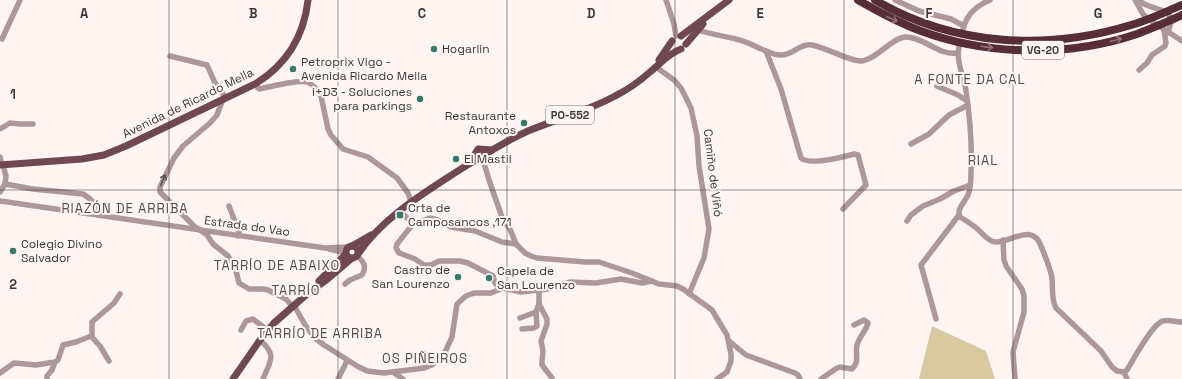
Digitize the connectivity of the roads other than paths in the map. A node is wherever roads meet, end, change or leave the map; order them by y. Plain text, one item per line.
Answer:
1 (20, 0) edge
2 (308, 0) edge
3 (666, 0) edge
4 (729, 0) edge
5 (858, 0) edge
6 (875, 0) edge
7 (896, 0) edge
8 (990, 0) edge
9 (1137, 0) edge
10 (1182, 5) edge
11 (718, 8) junction
12 (1182, 15) edge
13 (699, 30) junction
14 (1166, 32) junction
15 (950, 36) junction
16 (677, 38) junction
17 (2, 39) dead end
18 (1182, 41) edge
19 (683, 46) junction
20 (958, 47) dead end
21 (766, 51) junction
22 (958, 53) junction
23 (170, 56) dead end
24 (656, 67) junction
25 (1139, 70) dead end
26 (639, 80) junction
27 (255, 84) junction
28 (937, 86) dead end
29 (225, 98) junction
30 (967, 103) junction
31 (33, 124) dead end
32 (0, 129) edge
33 (911, 144) dead end
34 (480, 152) junction
35 (55, 161) junction
36 (1, 162) edge
37 (6, 184) junction
38 (970, 186) junction
39 (0, 192) edge
40 (0, 201) edge
41 (411, 202) junction
42 (229, 206) dead end
43 (843, 209) dead end
44 (400, 211) junction
45 (99, 215) junction
46 (959, 215) junction
47 (907, 221) dead end
48 (413, 224) junction
49 (199, 230) junction
50 (238, 236) junction
51 (1003, 240) junction
52 (516, 244) junction
53 (325, 248) junction
54 (337, 252) junction
55 (351, 253) junction
56 (338, 261) junction
57 (652, 281) junction
58 (345, 284) dead end
59 (500, 289) junction
60 (539, 290) junction
61 (120, 294) dead end
62 (307, 294) junction
63 (689, 294) junction
64 (539, 304) junction
65 (293, 305) junction
66 (536, 312) junction
67 (520, 318) dead end
68 (936, 319) dead end
69 (1182, 322) edge
70 (854, 325) dead end
71 (522, 329) dead end
72 (241, 330) dead end
73 (267, 330) junction
74 (91, 336) junction
75 (260, 340) junction
76 (729, 341) junction
77 (109, 361) dead end
78 (347, 361) junction
79 (55, 362) junction
80 (393, 372) junction
81 (1124, 372) junction
82 (0, 373) edge
83 (552, 378) dead end
84 (47, 379) edge
85 (233, 379) edge
86 (263, 379) edge
87 (338, 379) edge
88 (403, 379) edge
89 (717, 379) edge
90 (800, 379) edge
91 (821, 379) edge
92 (1015, 379) edge
93 (1127, 379) edge

1 - 17 street
2 - 27 main road, Avenida de Ricardo Mella
3 - 16 street
4 - 11 main road, PO-552
5 -> 15 highway, VG-20
6 - 15 highway, VG-20
7 - 8 street
9 - 14 street
9 - 14 street
10 - 15 highway, VG-20
11 - 13 main road, PO-552
11 - 16 main road, PO-552
15 -> 12 highway, VG-20
13 - 19 main road, PO-552
13 - 21 street
14 - 18 street
14 - 25 street
16 - 19 main road
16 - 19 main road
16 - 26 main road, PO-552
19 - 24 main road, PO-552
20 - 22 street
21 - 22 street
21 - 43 street
22 - 30 street
23 - 29 street
24 - 26 main road, PO-552
24 - 63 street, Camiño de Viñó
26 - 34 main road, PO-552
27 - 29 main road, Avenida de Ricardo Mella
27 - 41 street
28 - 30 street
29 - 35 main road, Avenida de Ricardo Mella
49 -> 29 street
30 - 33 street
30 - 38 street
31 - 32 street
34 - 41 main road
34 - 52 street
35 - 36 main road, Avenida de Ricardo Mella
35 - 36 main road, Avenida de Ricardo Mella
36 - 37 street
37 - 39 street
37 - 45 street
38 - 46 street
38 - 47 street
40 - 45 street, Estrada do Vao
41 - 44 main road
42 - 50 street
44 - 48 street
44 - 55 main road
45 - 49 street, Estrada do Vao
46 - 51 street
46 - 68 street
48 - 52 street
48 - 59 street
49 - 50 street, Estrada do Vao
49 - 65 street
50 - 53 street, Estrada do Vao
51 - 81 street
51 - 92 street
52 - 57 street
53 - 54 street, Estrada do Vao
53 - 55 street, Estrada do Vao
54 - 55 street, Estrada do Vao
54 - 56 street
55 - 56 main road
55 - 58 street
55 - 62 main road
56 - 62 main road
57 - 60 street
57 - 63 street
59 - 60 street
59 - 80 street
60 - 64 street
61 - 74 street
62 - 65 main road
63 - 76 street
64 - 66 street
64 - 83 street
65 - 73 main road
65 - 78 street
66 - 67 street
66 - 71 street
69 - 81 street
70 - 91 street
72 - 73 street
73 - 75 main road
74 - 77 street
74 - 79 street
75 - 85 main road
75 - 86 street
76 - 89 street
76 - 90 street
78 - 80 street
78 - 87 street
79 - 82 street
79 - 84 street
80 - 88 street
81 - 93 street

